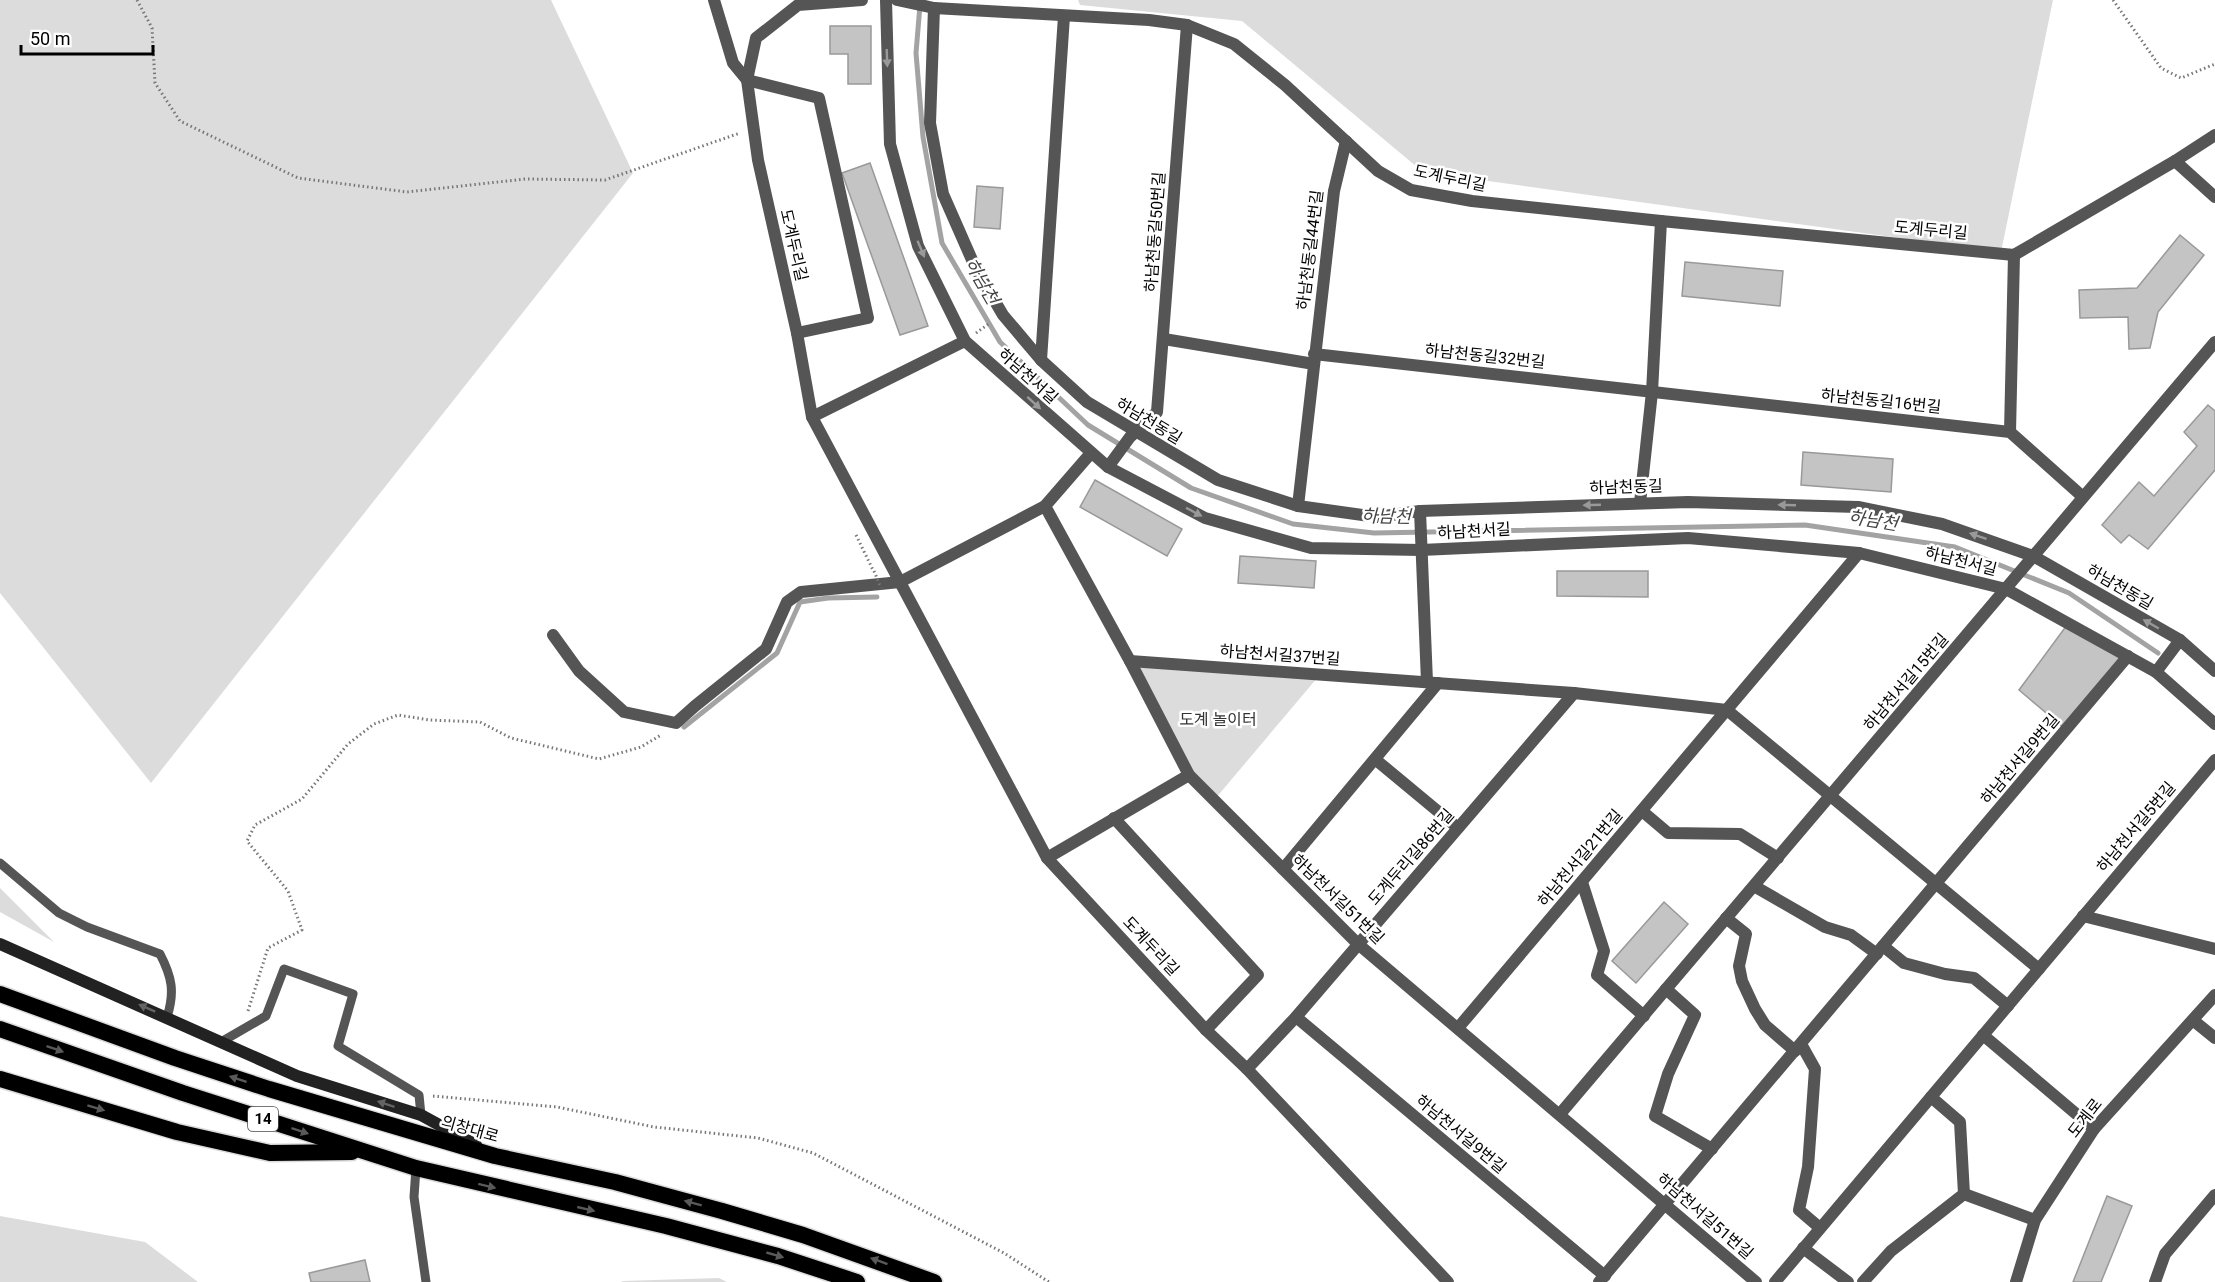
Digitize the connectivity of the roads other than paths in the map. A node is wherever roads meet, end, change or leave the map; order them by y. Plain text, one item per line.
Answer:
1 (714, 0) edge
2 (862, 0) edge
3 (886, 0) edge
4 (897, 0) edge
5 (902, 1) edge
6 (932, 7) junction
7 (1064, 16) junction
8 (1186, 25) junction
9 (747, 80) junction
10 (2215, 135) edge
11 (1346, 141) junction
12 (2175, 162) junction
13 (2215, 197) edge
14 (1661, 221) junction
15 (2014, 255) junction
16 (797, 333) junction
17 (970, 338) junction
18 (1164, 339) junction
19 (2215, 342) edge
20 (1314, 359) junction
21 (1041, 360) junction
22 (1652, 392) junction
23 (812, 417) junction
24 (2010, 432) junction
25 (1133, 435) junction
26 (1090, 453) junction
27 (1112, 461) junction
28 (2083, 497) junction
29 (1640, 503) junction
30 (1045, 506) junction
31 (1298, 506) junction
32 (1419, 515) junction
33 (1421, 546) junction
34 (1859, 553) junction
35 (2030, 560) junction
36 (900, 582) junction
37 (2009, 586) junction
38 (553, 635) dead end
39 (2180, 640) junction
40 (2128, 656) junction
41 (1130, 661) junction
42 (2215, 671) edge
43 (2156, 672) junction
44 (1432, 683) junction
45 (1575, 693) junction
46 (1727, 710) junction
47 (2215, 724) edge
48 (1376, 760) junction
49 (2215, 760) edge
50 (1189, 775) junction
51 (1830, 796) junction
52 (1641, 811) junction
53 (1114, 818) junction
54 (1458, 828) junction
55 (1047, 858) junction
56 (1778, 858) junction
57 (0, 863) edge
58 (1283, 869) junction
59 (1582, 882) junction
60 (1936, 883) junction
61 (1754, 886) junction
62 (2083, 916) junction
63 (1726, 918) junction
64 (0, 944) edge
65 (1358, 944) junction
66 (2215, 949) edge
67 (1880, 950) junction
68 (2039, 969) junction
69 (1666, 989) junction
70 (0, 994) edge
71 (2215, 995) edge
72 (2007, 1006) junction
73 (1644, 1016) junction
74 (167, 1017) junction
75 (1296, 1017) junction
76 (2194, 1021) junction
77 (1458, 1028) junction
78 (0, 1029) edge
79 (1206, 1030) junction
80 (1983, 1035) junction
81 (2215, 1038) edge
82 (221, 1042) junction
83 (1798, 1047) junction
84 (1247, 1069) junction
85 (0, 1079) edge
86 (1930, 1097) junction
87 (1560, 1114) junction
88 (421, 1115) junction
89 (2094, 1129) junction
90 (1712, 1149) junction
91 (365, 1152) junction
92 (495, 1156) junction
93 (416, 1168) junction
94 (1964, 1194) junction
95 (2215, 1194) edge
96 (1666, 1204) junction
97 (2035, 1220) junction
98 (1820, 1228) junction
99 (1803, 1248) junction
100 (1602, 1279) edge
101 (426, 1282) edge
102 (857, 1282) edge
103 (934, 1282) edge
104 (1448, 1282) edge
105 (1756, 1282) edge
106 (1774, 1282) edge
107 (1848, 1282) edge
108 (1863, 1282) edge
109 (2016, 1282) edge
110 (2155, 1282) edge

1 - 9 street, 도계두리길
2 - 9 street, 도계두리길
3 -> 17 street, 하남천서길
4 - 5 street, 도계두리길
5 - 6 street, 도계두리길
6 - 7 street, 도계두리길
6 - 21 street, 하남천동길
7 - 8 street, 도계두리길
7 - 21 street
8 - 11 street, 도계두리길
8 - 18 street, 하남천동길50번길
9 - 16 street, 도계두리길
9 - 16 street
10 - 12 street
11 - 14 street, 도계두리길
11 - 20 street, 하남천동길44번길
12 - 13 street
12 - 15 street
14 - 15 street, 도계두리길
14 - 22 street
15 - 24 street
16 - 23 street, 도계두리길
17 - 23 street
17 -> 26 street, 하남천서길
18 - 20 street
18 - 25 street, 하남천동길50번길
19 - 28 street
20 - 22 street, 하남천동길32번길
20 - 31 street, 하남천동길44번길
21 - 25 street, 하남천동길
22 - 24 street, 하남천동길16번길
22 - 29 street
23 - 36 street, 도계두리길
24 - 28 street
25 - 27 street, 하남천동길50번길
25 - 31 street, 하남천동길
26 - 27 street, 하남천서길
26 - 30 street
27 -> 33 street, 하남천서길
28 - 35 street
29 -> 32 street, 하남천동길
35 -> 29 street, 하남천동길
30 - 36 street
30 - 41 street, 하남천서길51번길
31 - 32 street, 하남천동길
32 - 33 street
33 - 34 street, 하남천서길
33 - 44 street
34 - 37 street, 하남천서길
34 - 46 street, 하남천서길21번길
35 - 37 street, 하남천서길15번길
39 -> 35 street, 하남천동길
36 - 38 street
36 - 55 street, 도계두리길
37 - 40 street, 하남천서길
37 - 51 street, 하남천서길15번길
39 - 42 street, 하남천동길
39 - 43 street
40 - 43 street, 하남천서길
40 - 60 street, 하남천서길9번길
41 - 44 street, 하남천서길37번길
41 - 50 street, 하남천서길51번길
43 - 47 street, 하남천서길
44 - 45 street
44 - 48 street
45 - 46 street
45 - 54 street, 도계두리길86번길
46 - 51 street
46 - 52 street, 하남천서길21번길
48 - 54 street
48 - 58 street
49 - 62 street, 하남천서길5번길
50 - 53 street
50 - 58 street, 하남천서길51번길
51 - 56 street, 하남천서길15번길
51 - 60 street
52 - 56 street
52 - 59 street, 하남천서길21번길
53 - 55 street
53 - 79 street
54 - 65 street, 도계두리길86번길
55 - 79 street, 도계두리길
56 - 61 street, 하남천서길15번길
57 - 74 lane
58 - 65 street, 하남천서길51번길
59 - 73 street
59 - 77 street, 하남천서길21번길
60 - 67 street, 하남천서길9번길
60 - 68 street
61 - 63 street, 하남천서길15번길
61 - 67 street
62 - 66 street
62 - 68 street, 하남천서길5번길
63 - 69 street, 하남천서길15번길
63 - 83 street
74 -> 64 main road
65 - 75 street, 도계두리길86번길
65 - 77 street, 하남천서길51번길
67 - 72 street
67 - 83 street, 하남천서길9번길
68 - 72 street, 하남천서길5번길
69 - 73 street, 하남천서길15번길
69 - 90 street
92 -> 70 highway, 의창대로 / 14
71 - 76 street, 도계로
72 - 80 street, 하남천서길5번길
73 - 87 street, 하남천서길15번길
74 - 82 main road
75 - 84 street, 도계두리길86번길
75 - 100 street, 하남천서길9번길
76 - 81 street
76 - 89 street, 도계로
77 - 87 street, 하남천서길51번길
78 -> 91 highway, 14
79 - 84 street, 도계두리길
80 - 86 street, 하남천서길5번길
80 - 89 street
88 -> 82 main road
82 - 88 lane
83 - 90 street, 하남천서길9번길
83 - 98 street
84 - 104 street, 도계두리길
85 -> 91 highway
86 - 94 street
86 - 98 street, 하남천서길5번길
87 - 96 street, 하남천서길51번길
88 - 92 main road
89 - 97 street, 도계로
90 - 96 street, 하남천서길9번길
91 - 93 highway, 14
103 -> 92 highway, 의창대로 / 14
93 - 101 lane
93 -> 102 highway, 14
94 - 97 street
94 - 108 street
95 - 110 street
96 - 100 street, 하남천서길9번길
96 - 105 street, 하남천서길51번길
97 - 109 street, 도계로
98 - 99 street, 하남천서길5번길
99 - 106 street, 하남천서길5번길
99 - 107 street

